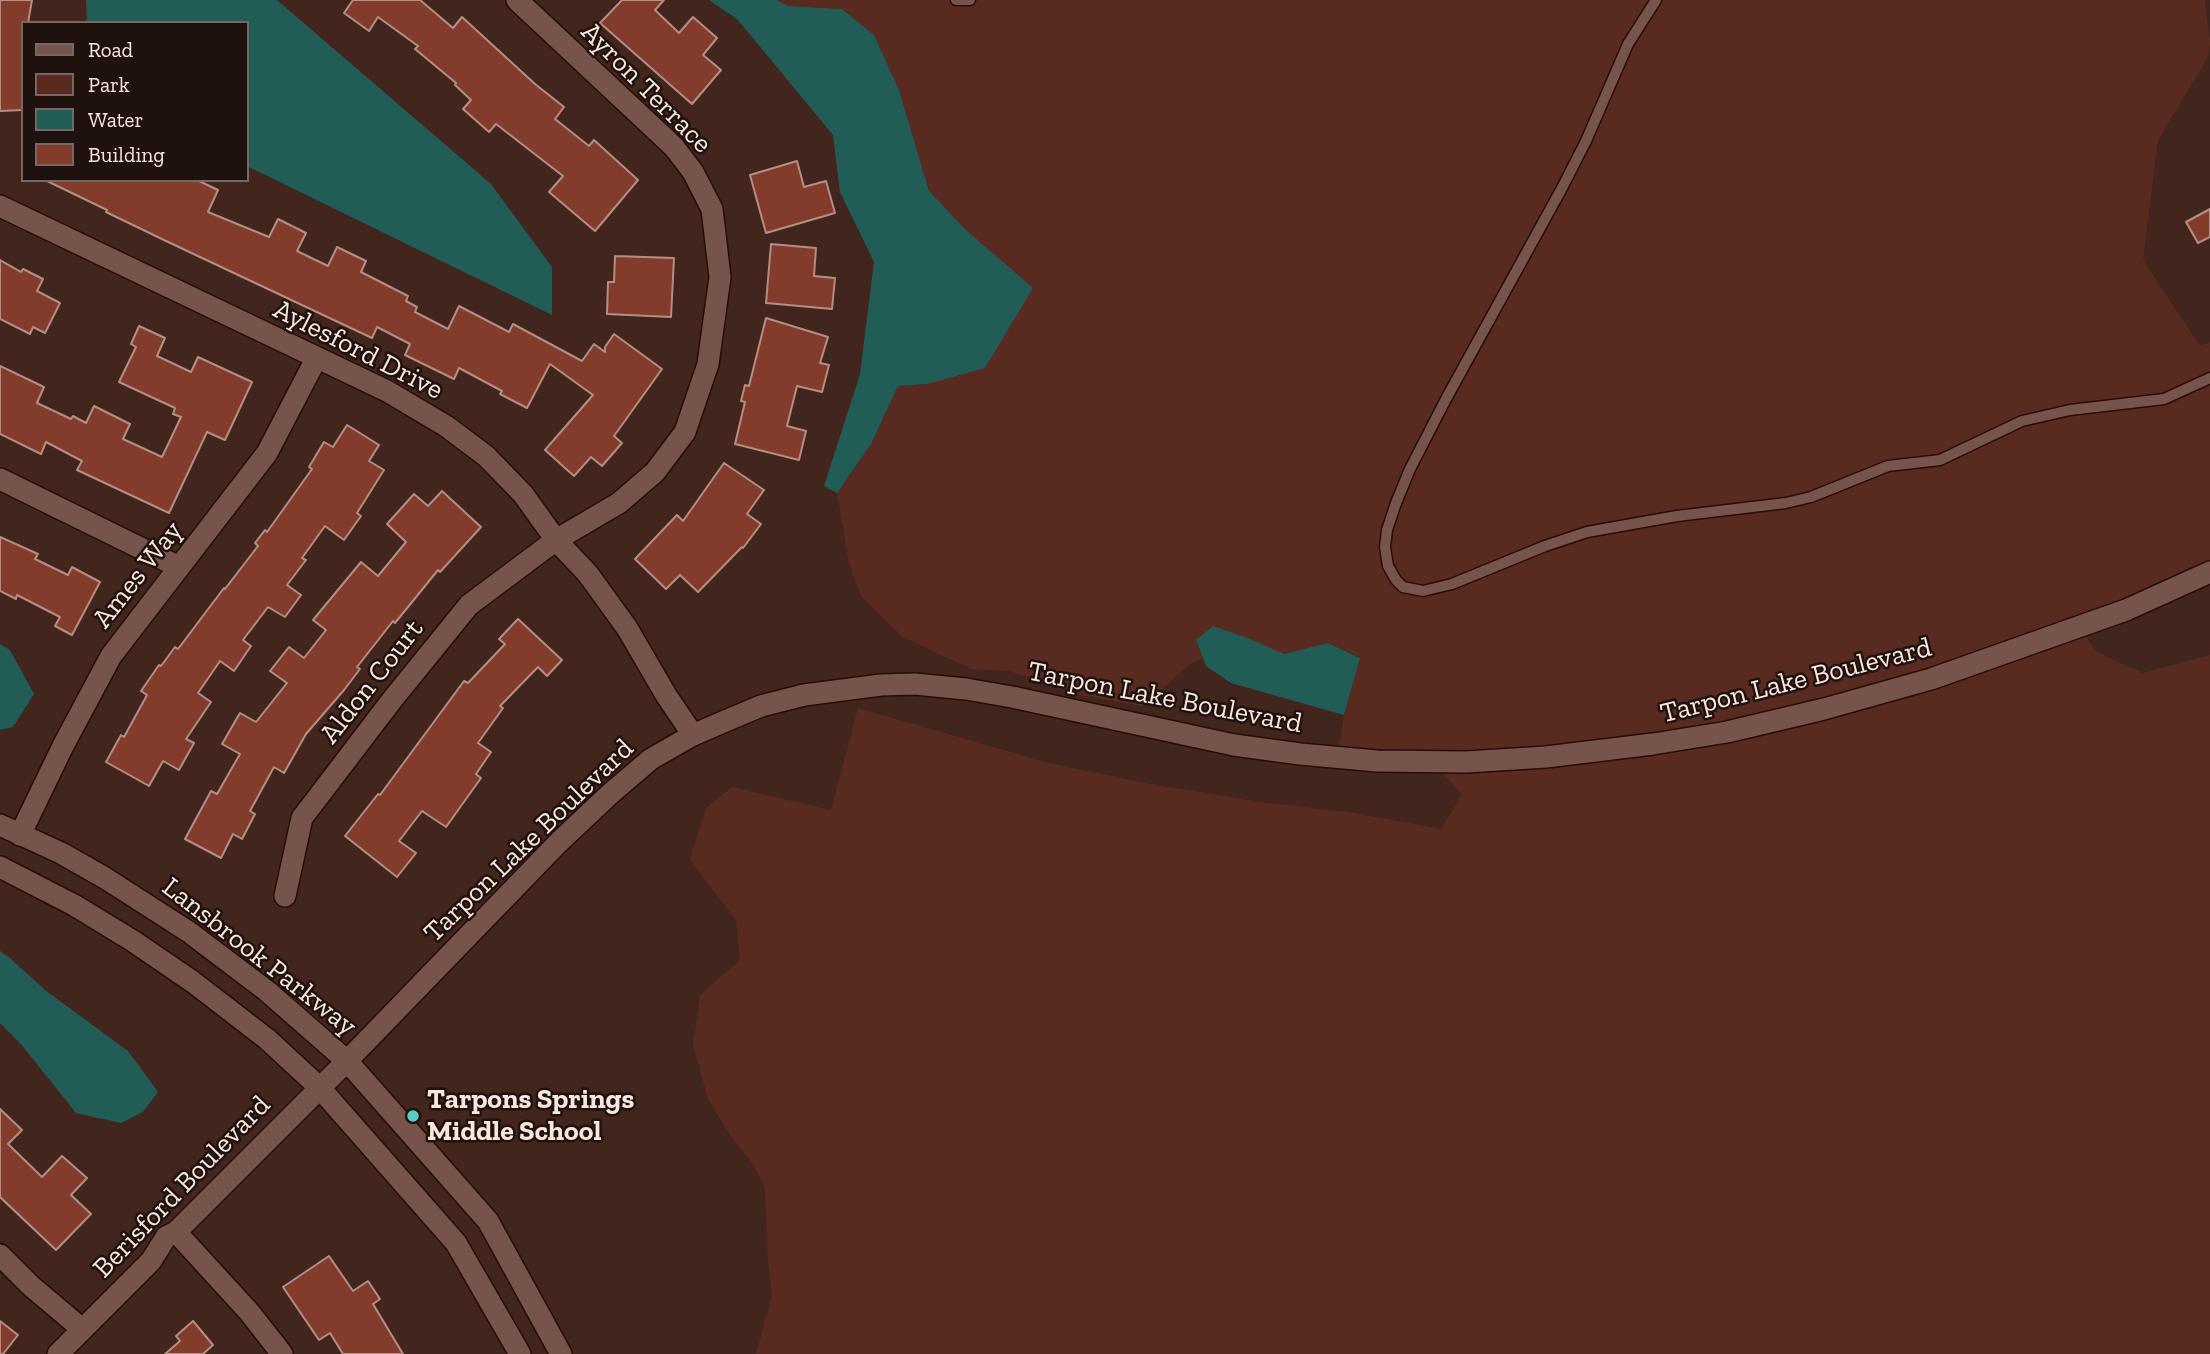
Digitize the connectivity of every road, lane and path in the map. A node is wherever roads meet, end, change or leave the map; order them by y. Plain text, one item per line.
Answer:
1 (517, 0) edge
2 (956, 0) edge
3 (970, 0) edge
4 (1656, 0) edge
5 (0, 206) edge
6 (316, 359) junction
7 (2210, 378) edge
8 (0, 479) edge
9 (556, 540) junction
10 (179, 567) junction
11 (2210, 572) edge
12 (693, 735) junction
13 (0, 825) edge
14 (20, 835) junction
15 (0, 867) edge
16 (285, 896) dead end
17 (347, 1061) junction
18 (319, 1087) junction
19 (176, 1231) junction
20 (0, 1255) edge
21 (82, 1329) junction
22 (58, 1354) edge
23 (282, 1354) edge
24 (520, 1354) edge
25 (561, 1354) edge

1 - 9 street, Ayron Terrace
2 - 3 lane
4 - 7 lane
5 - 6 street, Aylesford Drive
6 - 9 street, Aylesford Drive
6 - 10 street, Ames Way
8 - 10 street
9 - 12 street, Aylesford Drive
9 - 16 street, Aldon Court
10 - 14 street, Ames Way
11 - 12 street, Tarpon Lake Boulevard
12 - 17 street, Tarpon Lake Boulevard
13 - 14 street, Lansbrook Parkway
14 - 17 street, Lansbrook Parkway
15 - 18 street
17 - 18 street, Berisford Boulevard
17 - 25 street, Lansbrook Parkway
18 - 19 street, Berisford Boulevard
18 - 24 street
19 - 21 street, Berisford Boulevard
19 - 23 street
20 - 21 street
21 - 22 street, Berisford Boulevard

